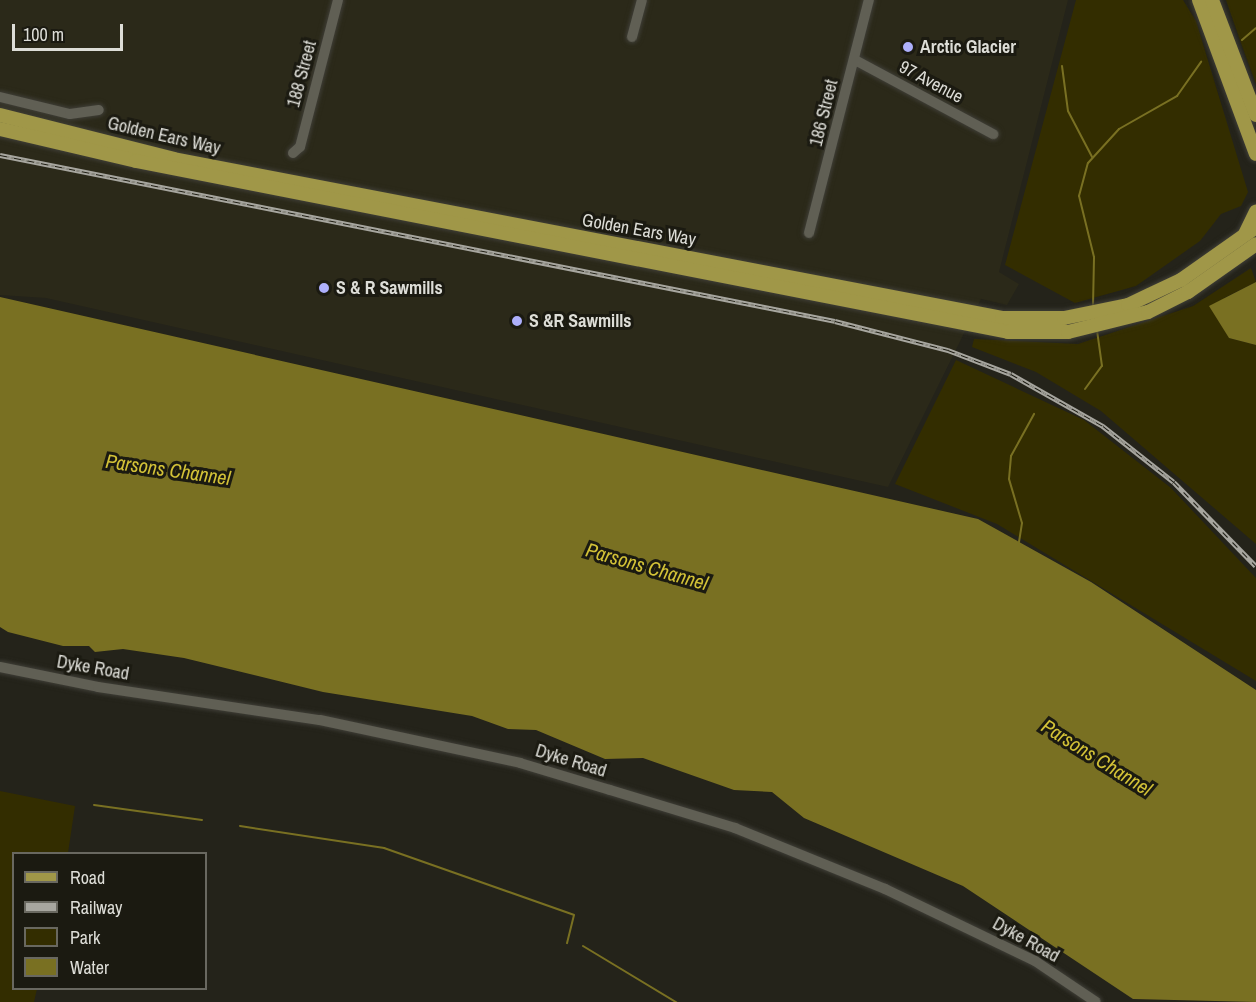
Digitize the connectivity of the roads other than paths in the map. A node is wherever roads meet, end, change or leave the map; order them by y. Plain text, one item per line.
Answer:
1 (338, 0) edge
2 (642, 0) edge
3 (869, 0) edge
4 (1199, 0) edge
5 (1212, 0) edge
6 (632, 37) dead end
7 (855, 60) junction
8 (0, 97) edge
9 (99, 110) dead end
10 (0, 115) edge
11 (1256, 115) edge
12 (0, 129) edge
13 (993, 134) dead end
14 (292, 153) dead end
15 (1256, 154) edge
16 (1256, 211) edge
17 (1256, 227) edge
18 (809, 233) dead end
19 (1244, 236) junction
20 (1256, 244) edge
21 (1256, 257) edge
22 (1235, 259) junction
23 (1146, 305) junction
24 (0, 667) edge
25 (1096, 1002) edge

1 - 14 street, 188 Street
2 - 6 street
3 - 7 street, 186 Street
4 - 15 main road
5 - 11 main road
7 - 13 street, 97 Avenue
7 - 18 street, 186 Street
8 - 9 street
10 - 23 main road, Golden Ears Way
12 - 23 main road, Golden Ears Way
16 - 19 main road
17 - 19 main road, Golden Ears Way
19 - 23 main road, Golden Ears Way
20 - 22 main road, Golden Ears Way
21 - 22 main road
22 - 23 main road, Golden Ears Way
24 - 25 street, Dyke Road

